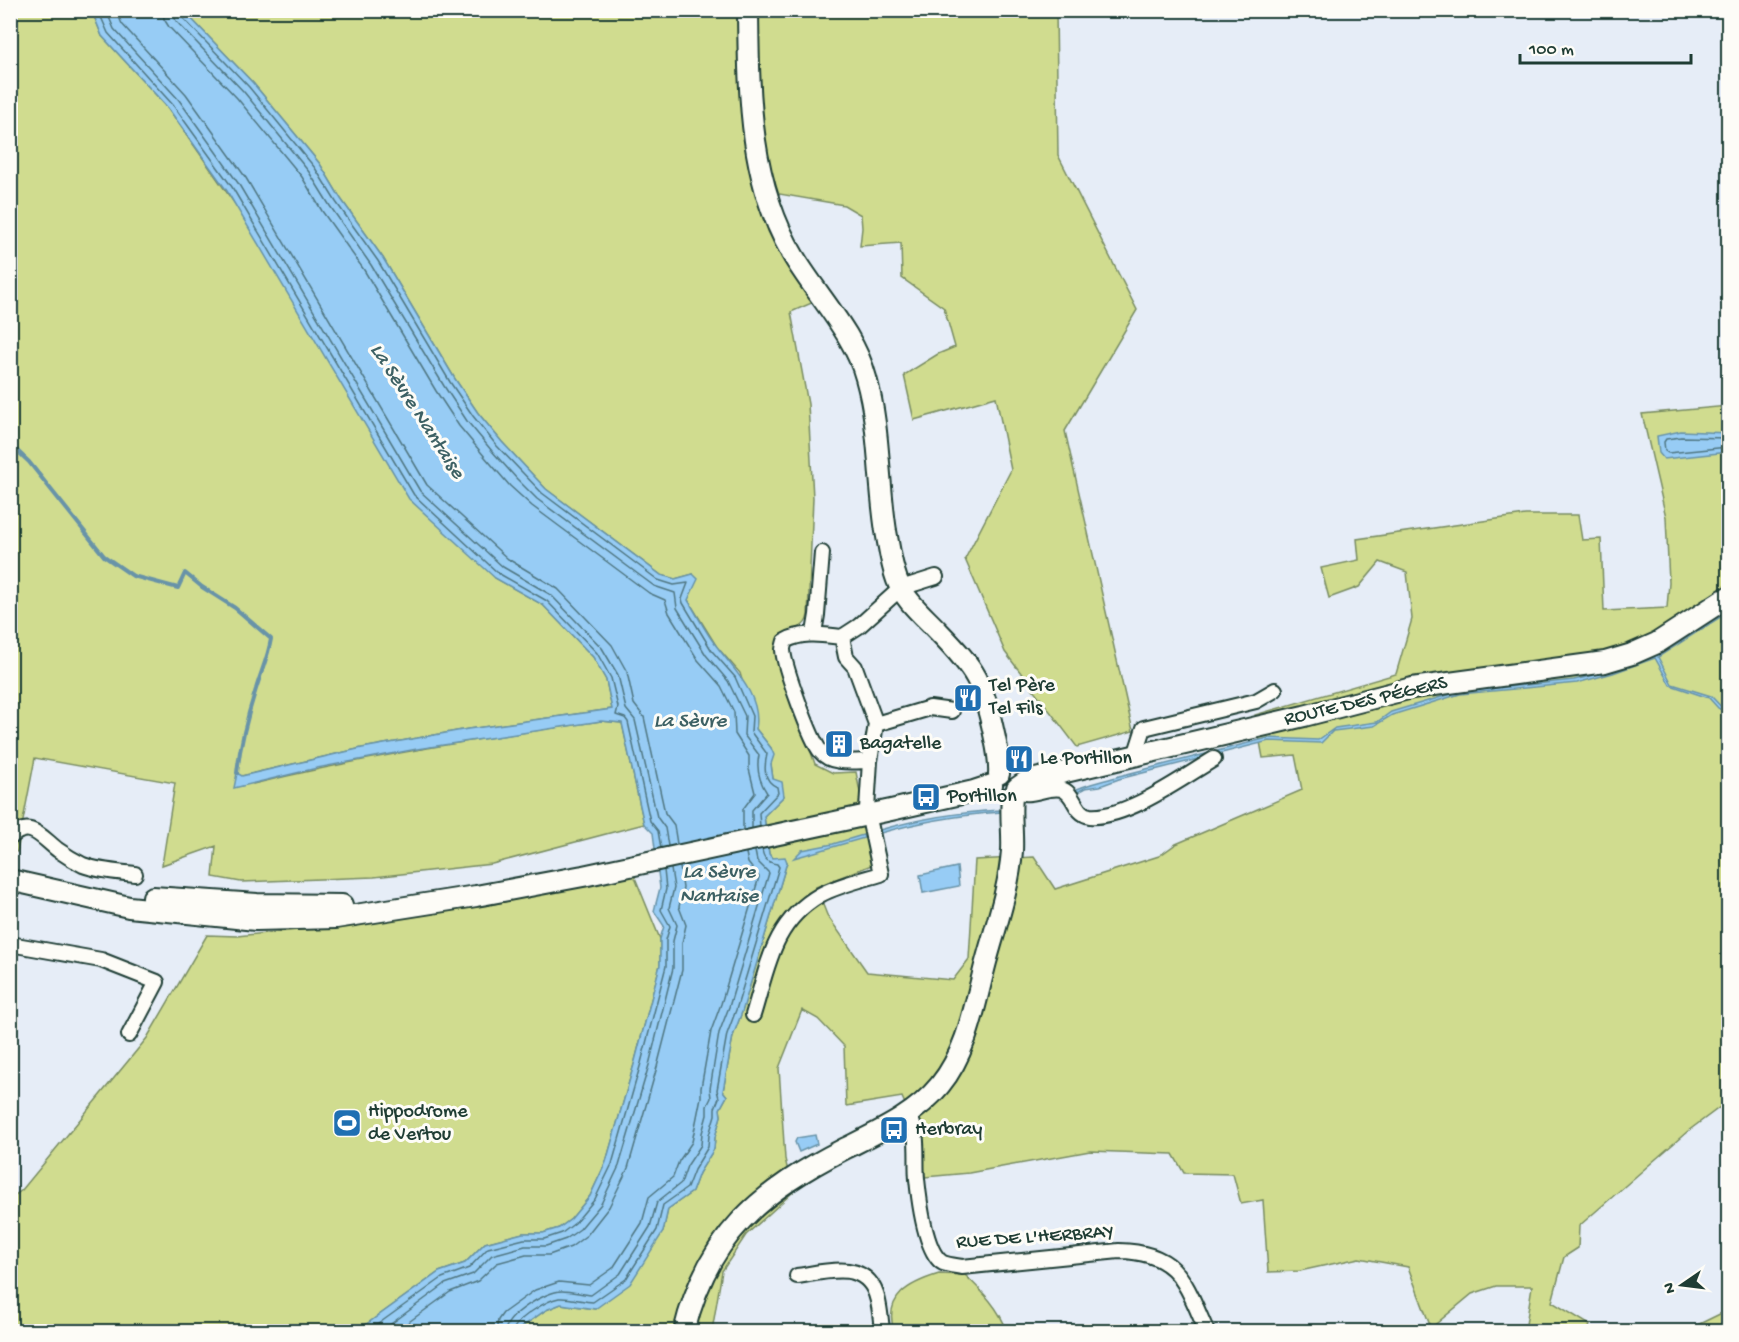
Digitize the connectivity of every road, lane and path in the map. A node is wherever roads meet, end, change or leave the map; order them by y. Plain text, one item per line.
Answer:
1 (748, 10) edge
2 (822, 552) dead end
3 (936, 577) dead end
4 (901, 588) junction
5 (1728, 597) edge
6 (814, 633) junction
7 (842, 637) junction
8 (1275, 690) dead end
9 (952, 711) dead end
10 (876, 724) junction
11 (1135, 756) junction
12 (1214, 759) dead end
13 (870, 761) junction
14 (1005, 787) junction
15 (868, 814) junction
16 (10, 838) edge
17 (10, 867) edge
18 (135, 874) dead end
19 (10, 880) edge
20 (417, 905) junction
21 (10, 944) edge
22 (753, 1016) dead end
23 (129, 1035) dead end
24 (908, 1114) junction
25 (797, 1276) dead end
26 (684, 1332) edge
27 (882, 1332) edge
28 (1207, 1332) edge

1 - 4 street
2 - 6 street
3 - 4 street
4 - 7 street
4 - 14 street
5 - 11 street, ROUTE DES PÉGERS
6 - 7 street
6 - 13 street
7 - 10 street
8 - 11 street
9 - 10 street
10 - 13 street
11 - 14 street, ROUTE DES PÉGERS
12 - 14 street
13 - 15 street
14 - 15 street, ROUTE DES PÉGERS
14 - 24 street
15 - 20 street, ROUTE DES PÉGERS
15 - 22 street
16 - 18 street
17 - 20 street
19 - 20 street
21 - 23 street
24 - 26 street
24 - 28 street, RUE DE L'HERBRAY
25 - 27 street

